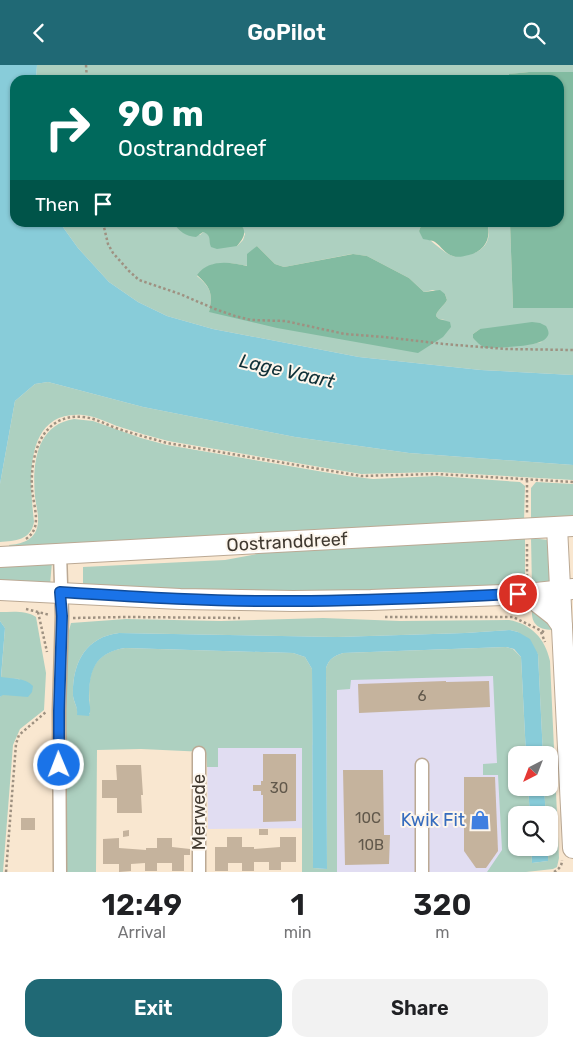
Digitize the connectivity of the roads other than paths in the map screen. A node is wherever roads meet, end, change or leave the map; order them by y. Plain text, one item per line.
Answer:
1 (567, 527) edge
2 (11, 551) edge
3 (60, 553) junction
4 (573, 569) edge
5 (6, 590) edge
6 (567, 590) edge
7 (60, 592) junction
8 (527, 594) junction
9 (562, 626) junction
10 (200, 753) dead end
11 (422, 765) dead end
12 (573, 848) edge
13 (60, 872) edge
14 (199, 872) edge
15 (422, 872) edge

1 - 3 main road, Oostranddreef
1 - 4 main road
1 - 6 main road
2 - 3 main road, Oostranddreef
3 - 7 street
5 - 7 main road
6 - 8 main road
6 - 9 main road
7 - 8 main road
7 - 13 street
8 - 9 main road
9 - 12 main road
10 - 14 street, Merwede
11 - 15 street

